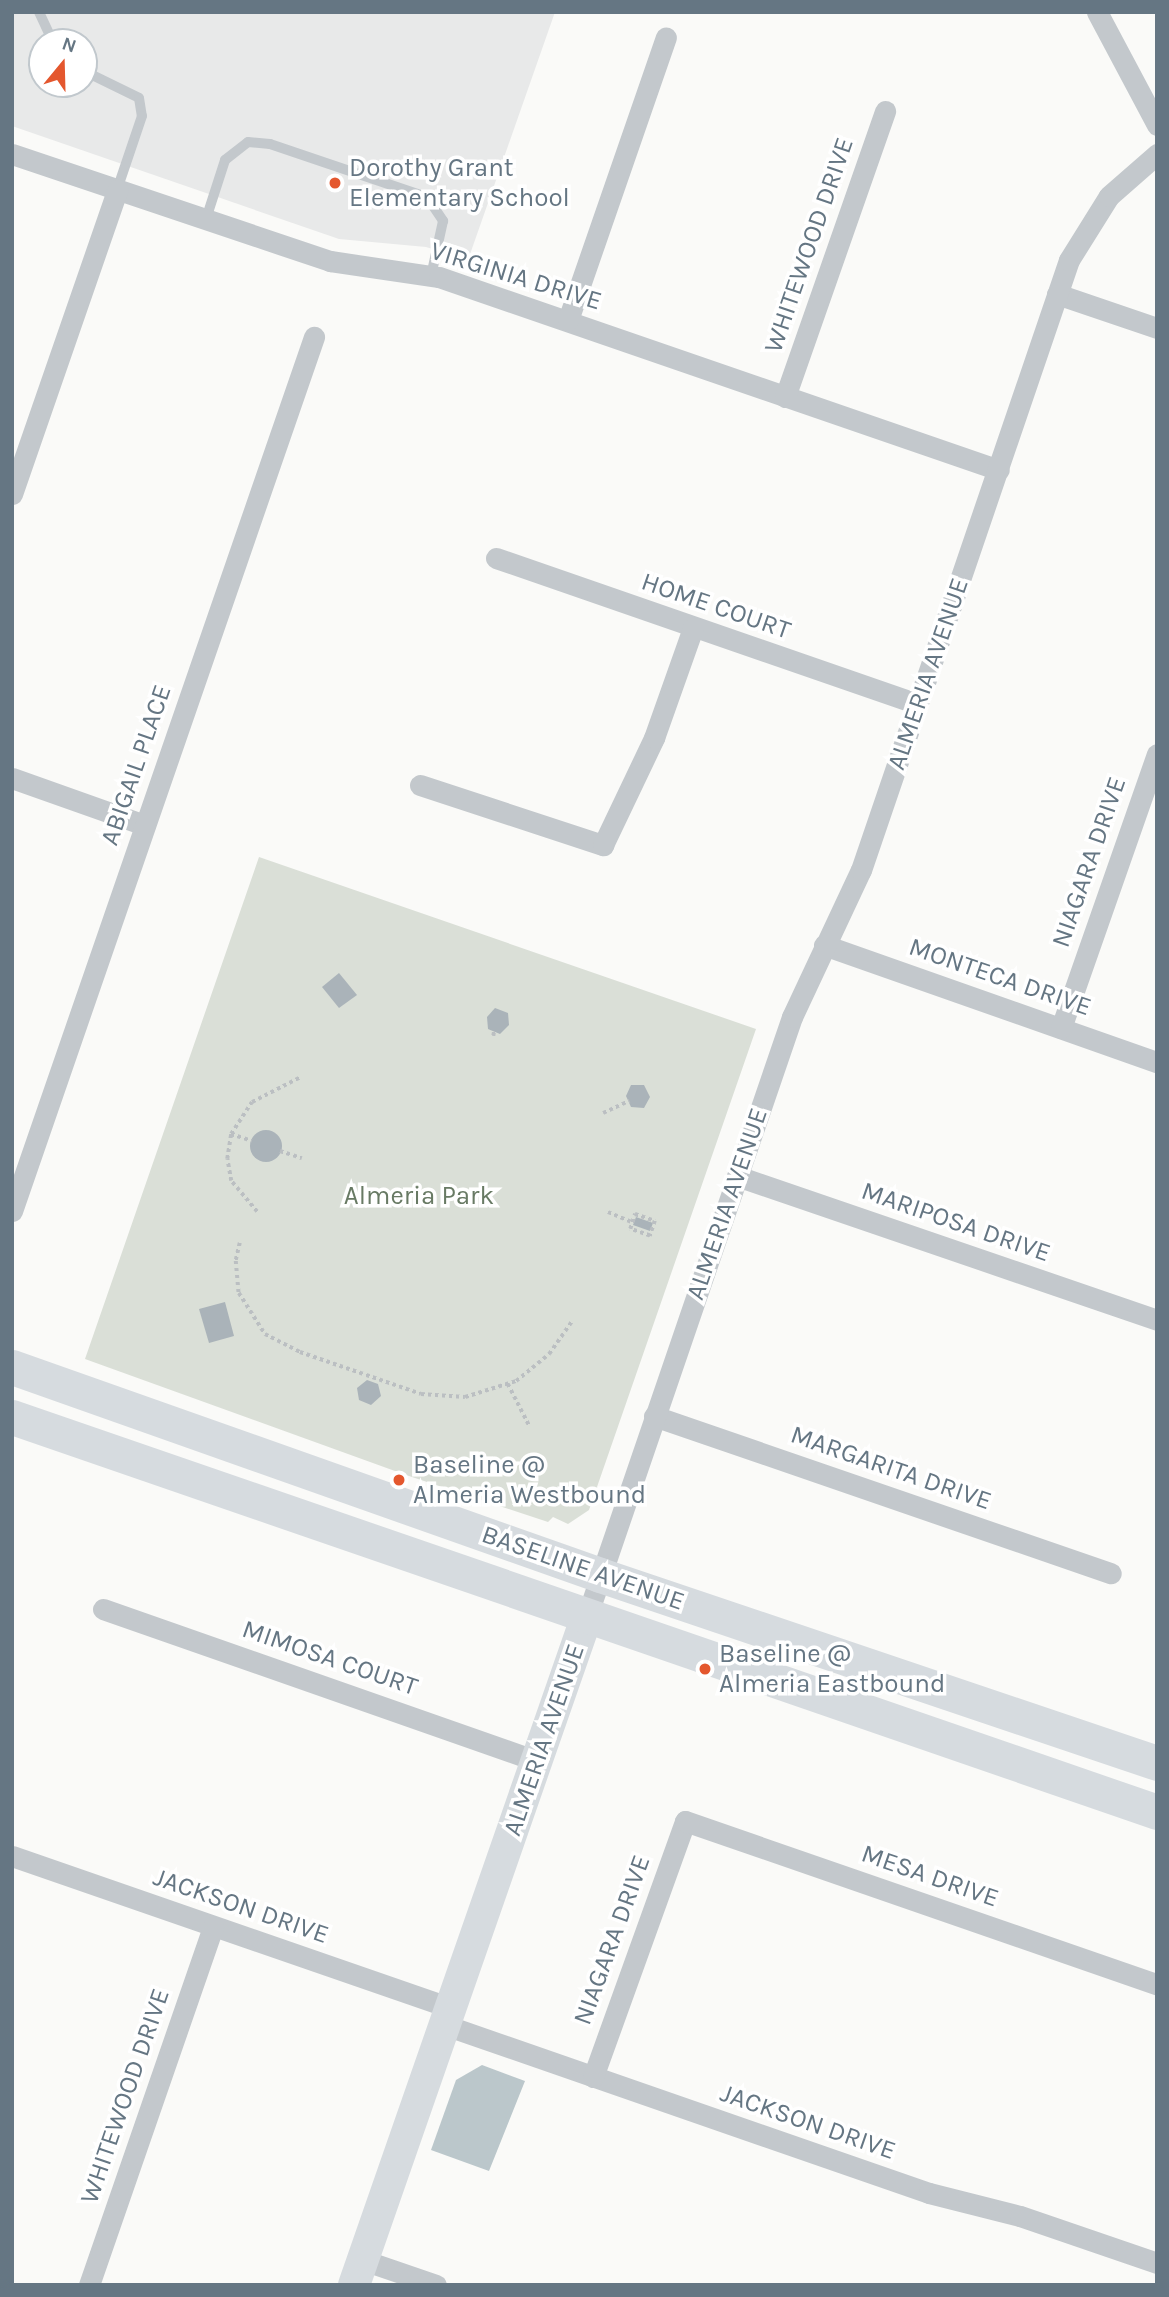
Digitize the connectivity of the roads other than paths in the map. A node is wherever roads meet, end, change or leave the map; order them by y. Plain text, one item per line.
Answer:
1 (39, 12) edge
2 (1097, 12) edge
3 (46, 28) edge
4 (666, 37) dead end
5 (98, 78) edge
6 (885, 111) dead end
7 (1157, 125) edge
8 (12, 154) edge
9 (1157, 154) edge
10 (117, 190) junction
11 (206, 219) junction
12 (431, 275) junction
13 (1057, 294) junction
14 (568, 320) junction
15 (1157, 328) edge
16 (314, 337) dead end
17 (785, 397) junction
18 (999, 470) junction
19 (12, 494) edge
20 (496, 558) dead end
21 (693, 628) junction
22 (917, 704) junction
23 (1157, 754) edge
24 (12, 778) edge
25 (420, 785) dead end
26 (145, 825) junction
27 (824, 945) junction
28 (1061, 1028) junction
29 (1157, 1062) edge
30 (737, 1176) junction
31 (12, 1211) edge
32 (1157, 1320) edge
33 (12, 1367) edge
34 (654, 1416) junction
35 (12, 1417) edge
36 (1111, 1573) dead end
37 (600, 1575) junction
38 (103, 1609) dead end
39 (587, 1616) junction
40 (537, 1761) junction
41 (1157, 1763) edge
42 (1157, 1812) edge
43 (685, 1821) joint
44 (12, 1856) edge
45 (213, 1927) junction
46 (1157, 1984) edge
47 (448, 2017) junction
48 (593, 2077) junction
49 (1157, 2263) edge
50 (358, 2272) edge
51 (89, 2285) edge
52 (436, 2285) edge

1 - 3 lane
2 - 7 street
4 - 14 street
5 - 10 lane
6 - 17 street, WHITEWOOD DRIVE
8 - 10 street, VIRGINIA DRIVE
9 - 13 street, ALMERIA AVENUE
10 - 11 street, VIRGINIA DRIVE
10 - 19 street
11 - 12 street, VIRGINIA DRIVE
11 - 12 lane
12 - 14 street, VIRGINIA DRIVE
13 - 15 street
13 - 18 street, ALMERIA AVENUE
14 - 17 street, VIRGINIA DRIVE
16 - 26 street, ABIGAIL PLACE
17 - 18 street, VIRGINIA DRIVE
18 - 22 street, ALMERIA AVENUE
20 - 21 street, HOME COURT
21 - 22 street, HOME COURT
21 - 25 street
22 - 27 street, ALMERIA AVENUE
23 - 28 street, NIAGARA DRIVE
24 - 26 street
26 - 31 street, ABIGAIL PLACE
27 - 28 street, MONTECA DRIVE
27 - 30 street, ALMERIA AVENUE
28 - 29 street, MONTECA DRIVE
30 - 32 street, MARIPOSA DRIVE
30 - 34 street, ALMERIA AVENUE
33 - 37 main road, BASELINE AVENUE
34 - 36 street, MARGARITA DRIVE
34 - 37 street, ALMERIA AVENUE
35 - 39 main road, BASELINE AVENUE
37 - 39 street, ALMERIA AVENUE
37 - 41 main road, BASELINE AVENUE
38 - 40 street, MIMOSA COURT
39 - 40 street, ALMERIA AVENUE
39 - 42 main road, BASELINE AVENUE
40 - 47 street, ALMERIA AVENUE
43 - 46 street, MESA DRIVE
43 - 48 street, NIAGARA DRIVE
44 - 45 street, JACKSON DRIVE
45 - 47 street, JACKSON DRIVE
45 - 51 street, WHITEWOOD DRIVE
47 - 48 street, JACKSON DRIVE
47 - 50 street, ALMERIA AVENUE
48 - 49 street, JACKSON DRIVE
50 - 52 street

